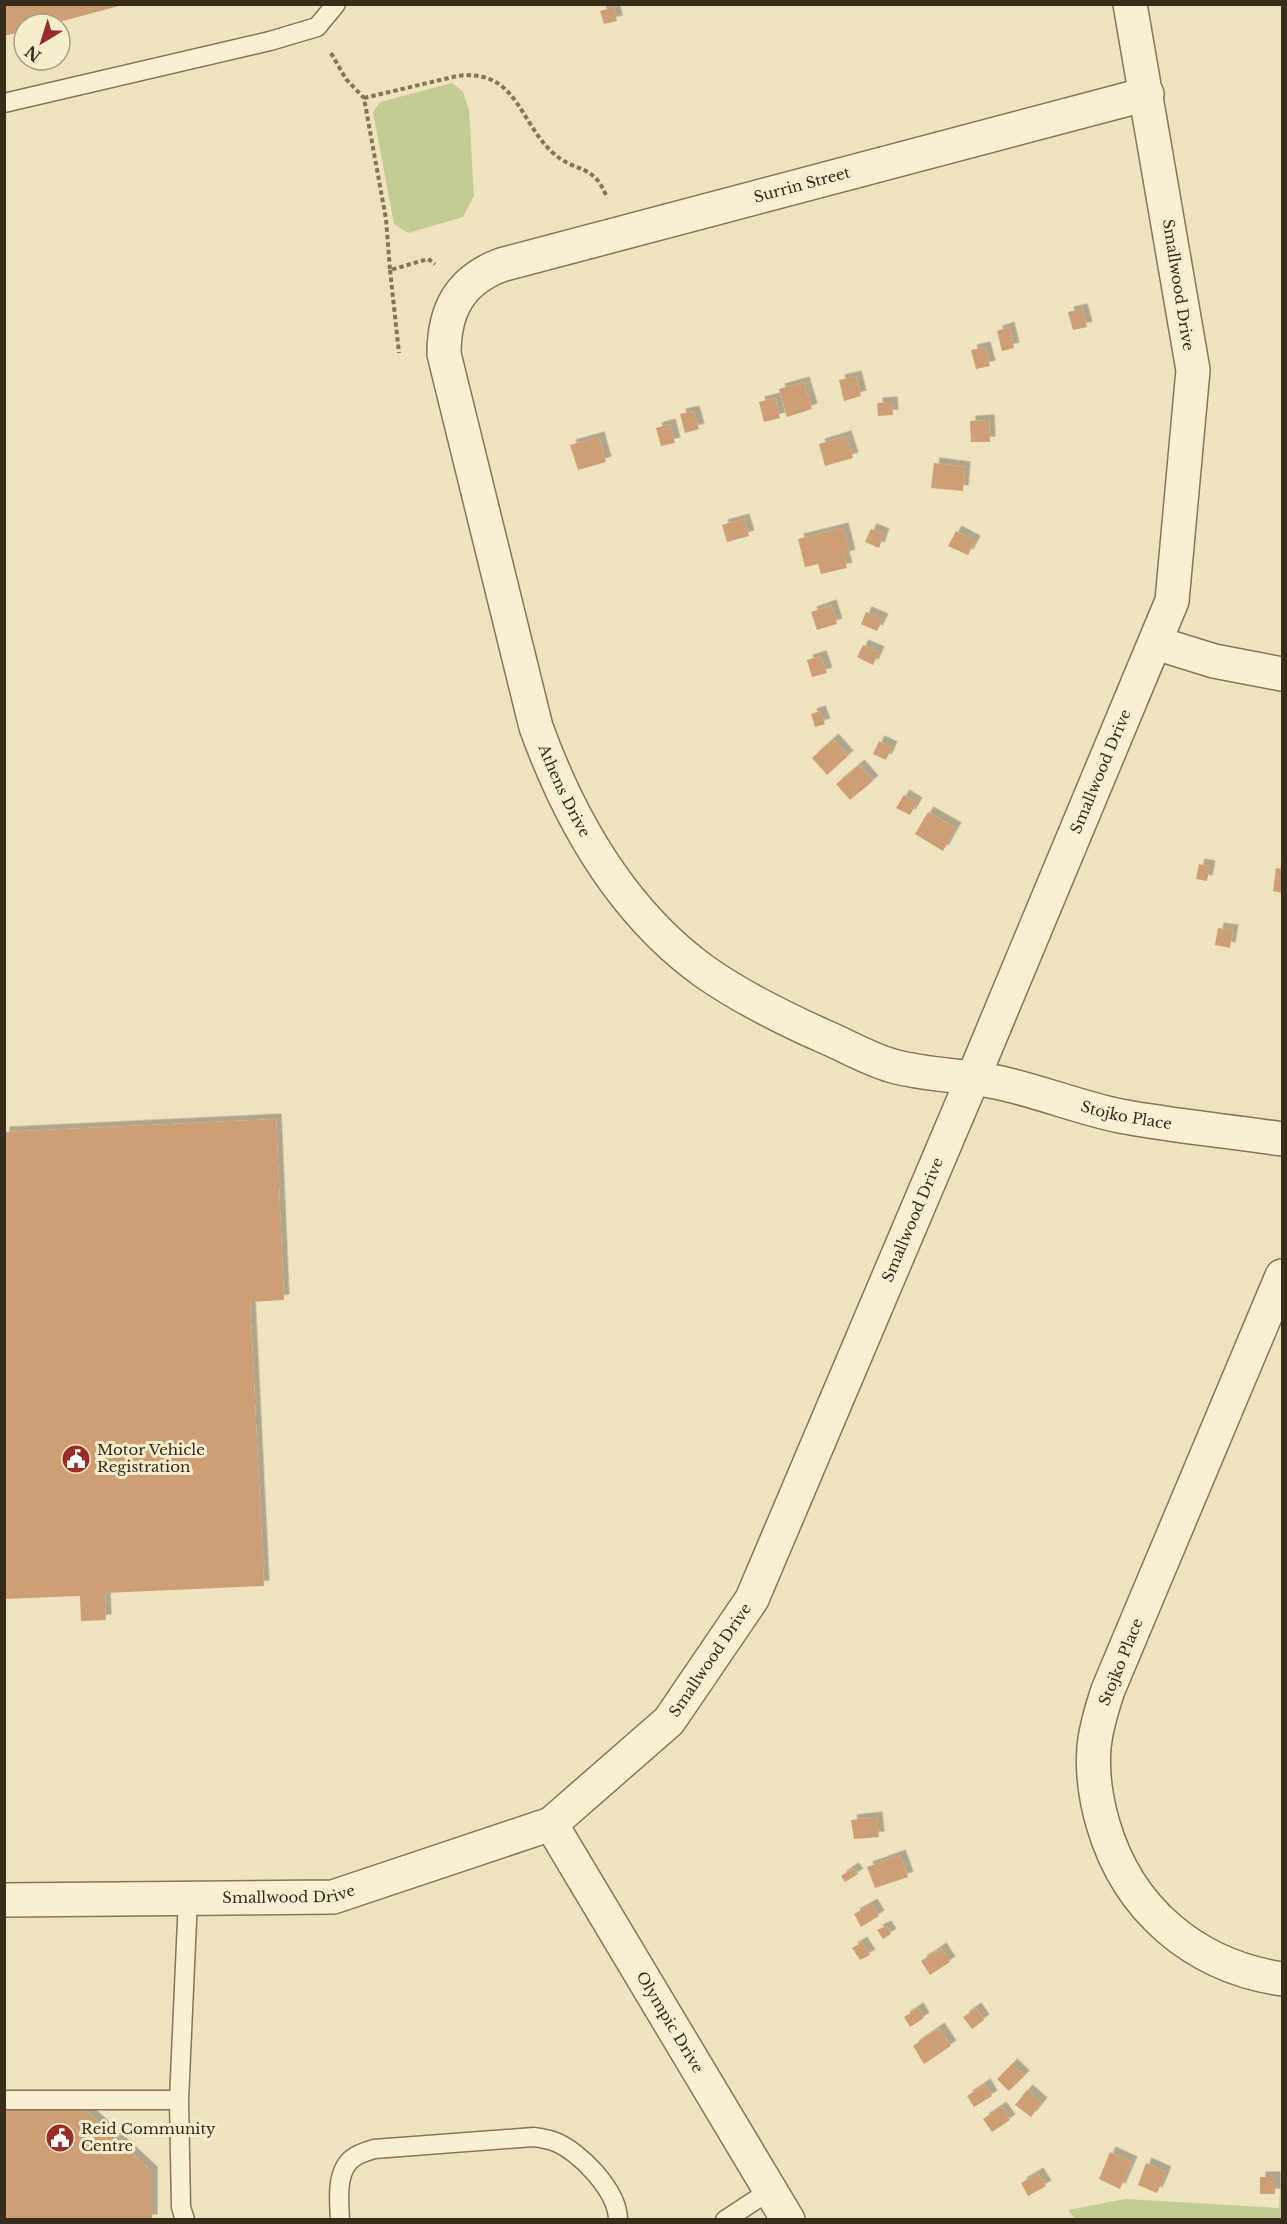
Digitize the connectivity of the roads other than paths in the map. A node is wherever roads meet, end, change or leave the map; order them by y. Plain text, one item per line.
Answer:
1 (336, 4) edge
2 (1130, 4) edge
3 (1147, 94) junction
4 (4, 103) edge
5 (463, 288) joint
6 (1156, 643) junction
7 (1282, 674) edge
8 (973, 1078) junction
9 (1282, 1139) edge
10 (1282, 1276) edge
11 (551, 1824) junction
12 (188, 1898) junction
13 (4, 1900) edge
14 (1282, 1979) edge
15 (4, 2100) edge
16 (179, 2100) junction
17 (771, 2190) junction
18 (185, 2220) edge
19 (340, 2220) edge
20 (618, 2220) edge
21 (725, 2220) edge
22 (788, 2220) edge

1 - 4 lane
2 - 3 street, Smallwood Drive
3 - 5 street, Surrin Street
3 - 6 street, Smallwood Drive
5 - 8 street, Athens Drive
6 - 7 street
6 - 8 street, Smallwood Drive
8 - 9 street, Stojko Place
8 - 11 street, Smallwood Drive
10 - 14 street, Stojko Place
11 - 12 street, Smallwood Drive
11 - 17 street, Olympic Drive
12 - 13 street, Smallwood Drive
12 - 16 lane
15 - 16 lane
16 - 18 lane
17 - 21 lane
17 - 22 street, Olympic Drive
19 - 20 lane

